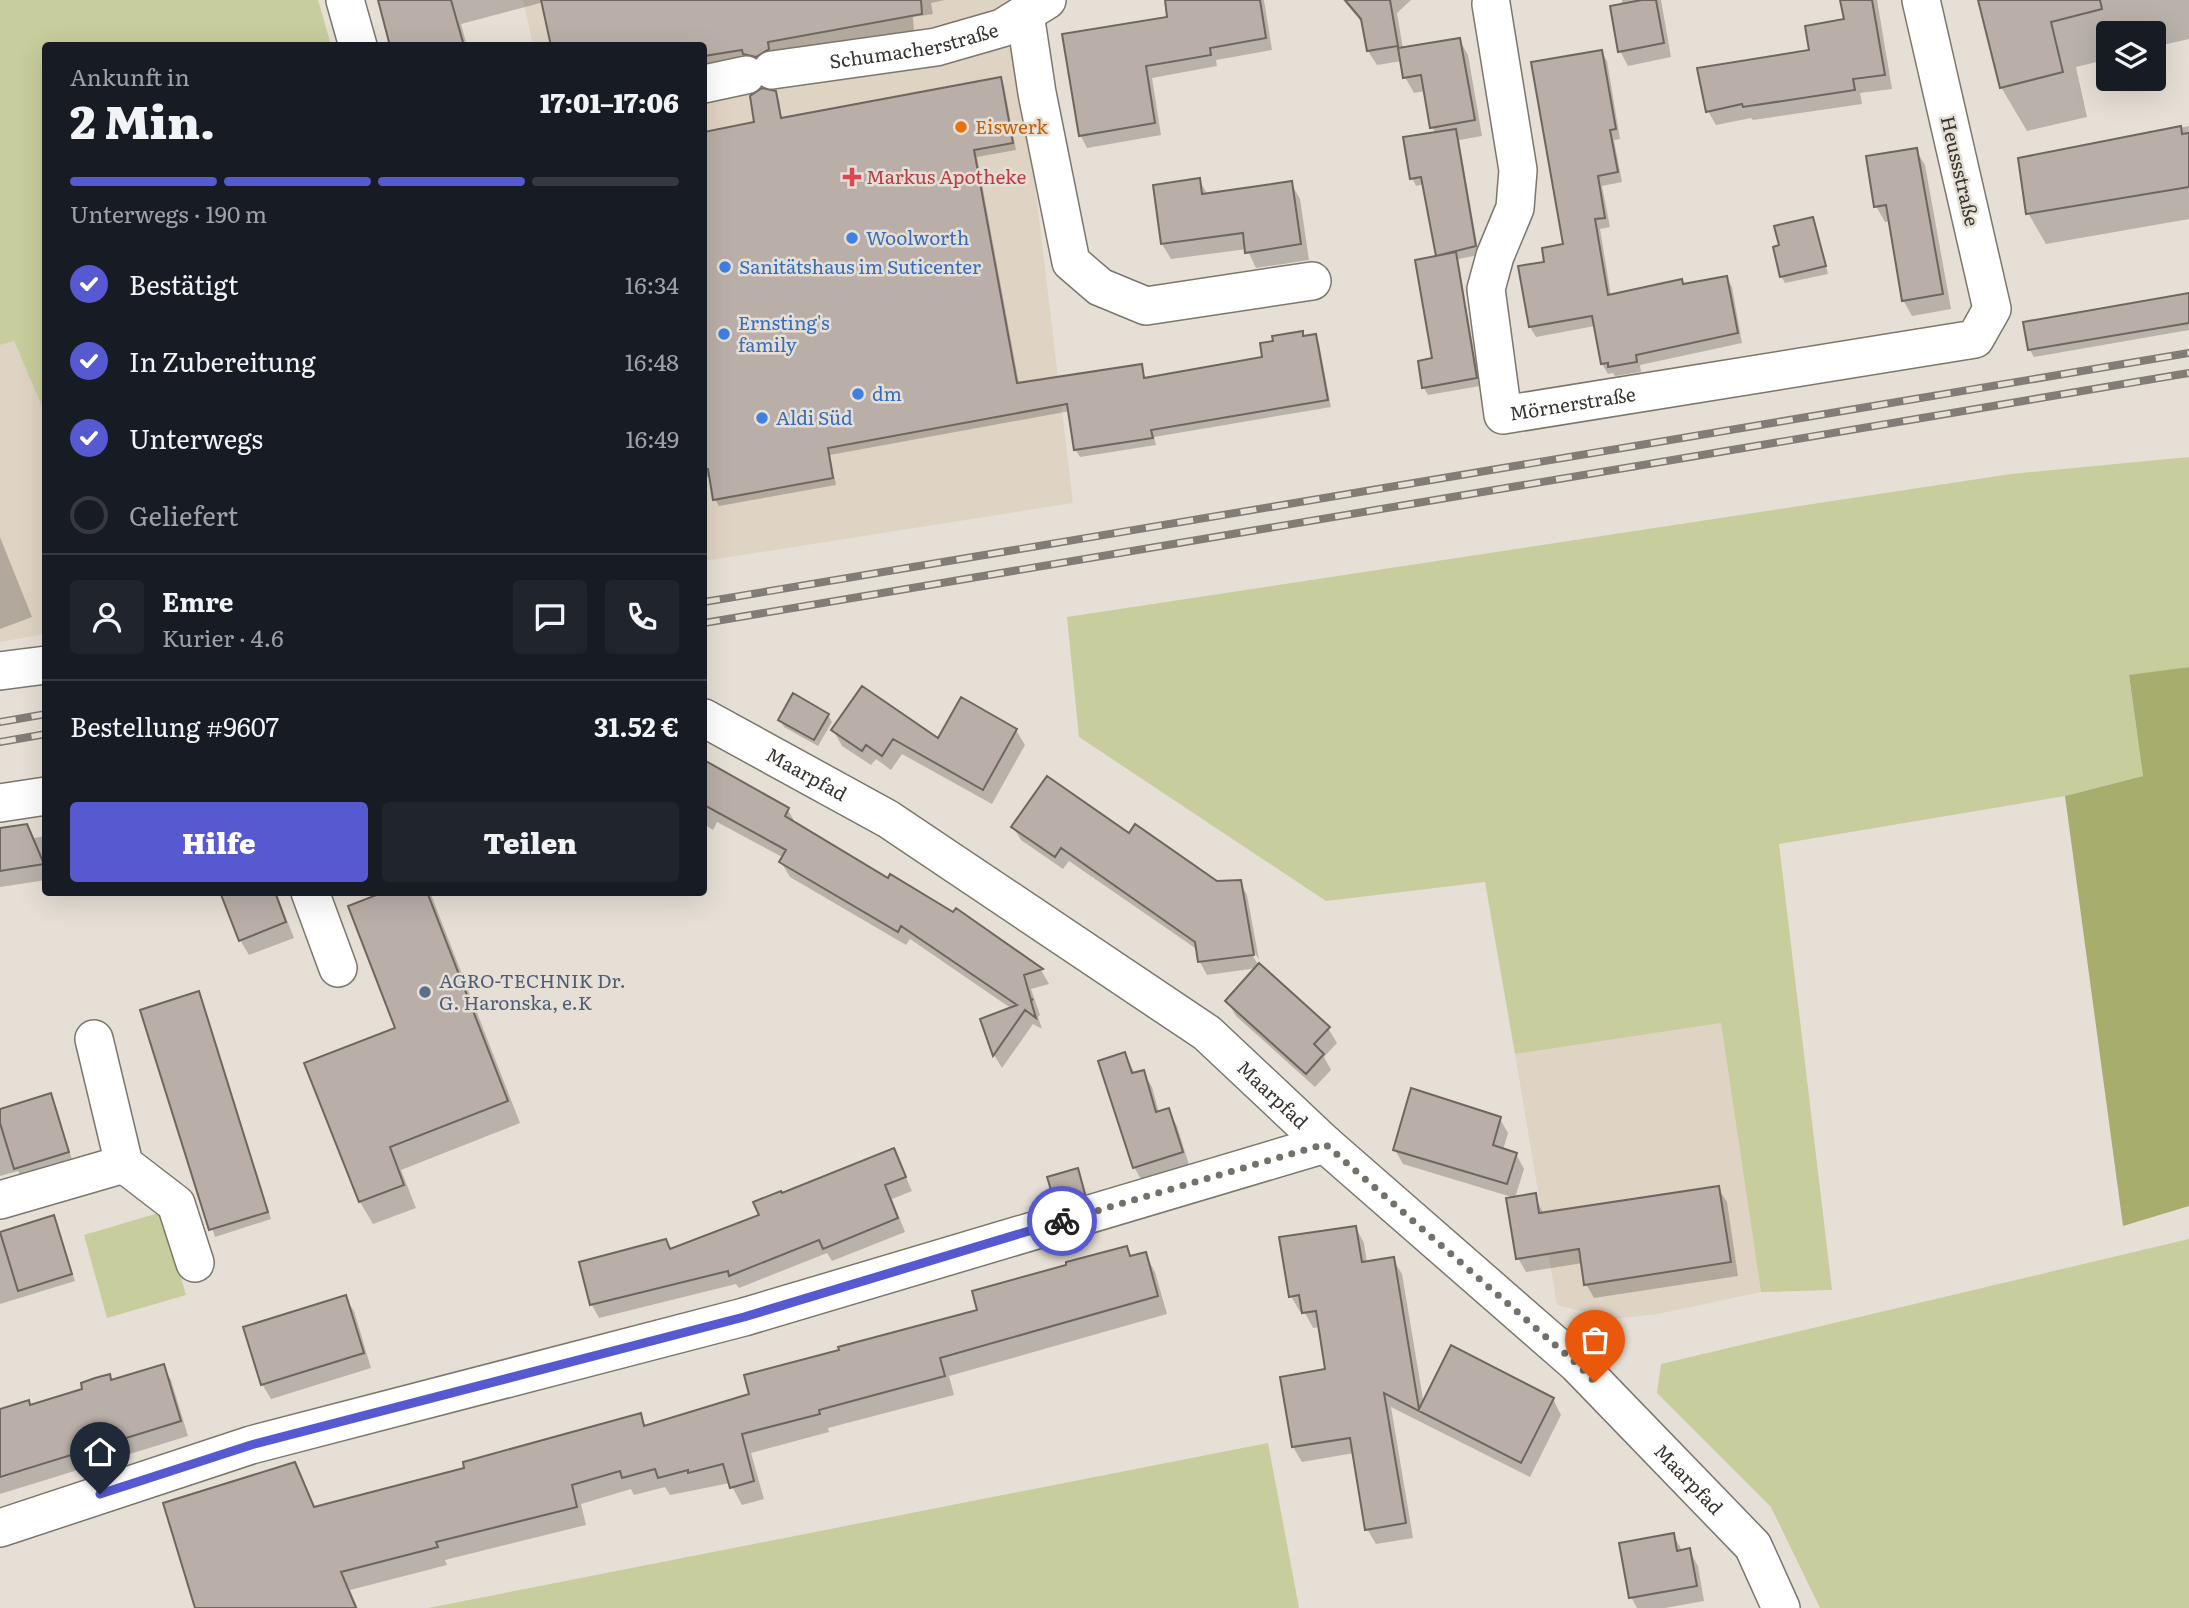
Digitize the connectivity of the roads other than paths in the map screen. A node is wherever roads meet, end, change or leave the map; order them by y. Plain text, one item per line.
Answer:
1 (345, 0) edge
2 (1921, 0) edge
3 (1491, 4) dead end
4 (1036, 7) edge
5 (357, 42) edge
6 (707, 83) edge
7 (1311, 281) dead end
8 (1975, 339) joint
9 (42, 666) edge
10 (0, 671) edge
11 (707, 720) edge
12 (42, 797) edge
13 (0, 803) edge
14 (311, 896) edge
15 (338, 968) dead end
16 (94, 1039) dead end
17 (1325, 1144) junction
18 (124, 1164) junction
19 (0, 1200) edge
20 (195, 1263) dead end
21 (0, 1528) edge
22 (1781, 1608) edge

1 - 5 street
2 - 8 street, Heussstraße
3 - 8 street, Mörnerstraße
4 - 6 street, Schumacherstraße
4 - 7 street
9 - 10 street
11 - 17 street, Maarpfad
12 - 13 street
14 - 15 street
16 - 18 street
17 - 21 street
17 - 22 street, Maarpfad
18 - 19 street
18 - 20 street

